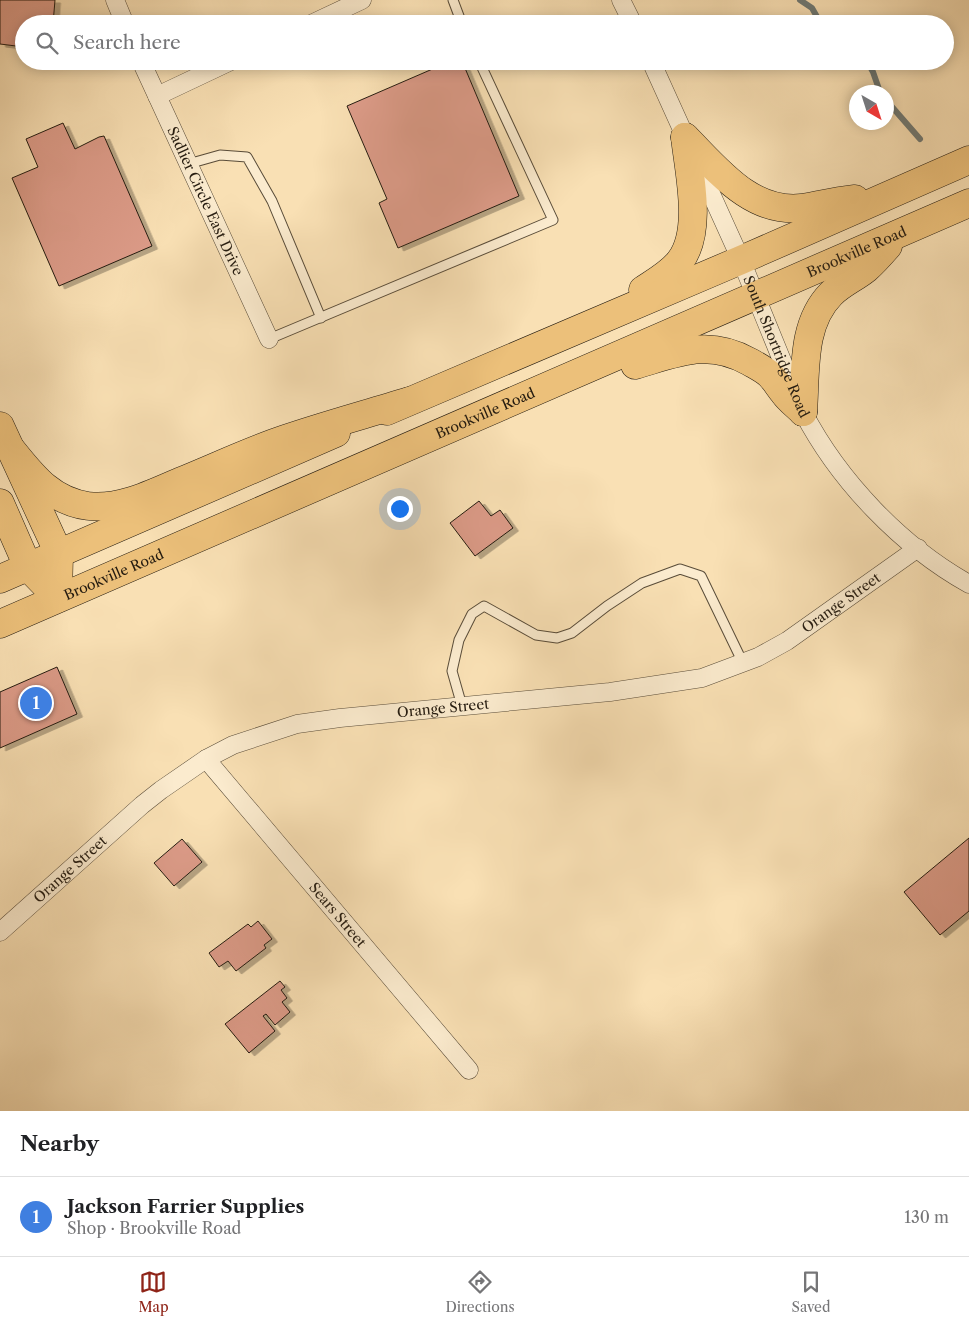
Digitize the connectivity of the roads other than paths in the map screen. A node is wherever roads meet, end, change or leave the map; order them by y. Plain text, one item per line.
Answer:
1 (115, 0) edge
2 (362, 0) edge
3 (453, 0) edge
4 (621, 0) edge
5 (121, 15) edge
6 (331, 15) edge
7 (459, 15) edge
8 (628, 15) edge
9 (145, 70) edge
10 (212, 70) edge
11 (483, 70) edge
12 (655, 70) edge
13 (157, 96) junction
14 (685, 137) junction
15 (969, 160) edge
16 (188, 164) junction
17 (890, 193) junction
18 (969, 203) edge
19 (899, 235) junction
20 (741, 260) junction
21 (756, 296) junction
22 (320, 318) junction
23 (601, 319) junction
24 (269, 339) joint
25 (572, 375) junction
26 (409, 401) junction
27 (804, 412) junction
28 (5, 437) edge
29 (0, 503) edge
30 (918, 548) junction
31 (59, 554) junction
32 (28, 567) junction
33 (0, 579) edge
34 (969, 584) edge
35 (58, 598) junction
36 (0, 624) edge
37 (743, 663) junction
38 (462, 706) junction
39 (206, 759) junction
40 (0, 932) edge
41 (468, 1070) dead end

1 - 5 street
2 - 6 street
3 - 7 lane
4 - 8 street
9 - 13 street, Sadlier Circle East Drive
10 - 13 street
11 - 22 lane
12 - 14 street, South Shortridge Road
13 - 16 street, Sadlier Circle East Drive
14 - 17 main road
14 - 20 street, South Shortridge Road
14 - 23 main road
15 - 17 main road
16 - 22 lane
16 - 24 street, Sadlier Circle East Drive
17 - 20 main road
18 - 19 main road, Brookville Road
19 - 21 main road, Brookville Road
19 - 27 main road
20 - 21 street, South Shortridge Road
20 - 23 main road
21 - 25 main road, Brookville Road
21 - 27 street, South Shortridge Road
22 - 24 lane
23 - 26 main road
25 - 27 main road
25 - 35 main road, Brookville Road
26 - 28 main road
26 - 31 main road
27 - 30 street, South Shortridge Road
28 - 31 main road
29 - 32 main road
30 - 34 street, South Shortridge Road
30 - 37 street, Orange Street
31 - 32 main road
31 - 35 main road
32 - 33 main road
32 - 35 main road
35 - 36 main road, Brookville Road
37 - 38 street, Orange Street
37 - 38 lane
38 - 39 street, Orange Street
39 - 40 street, Orange Street
39 - 41 street, Sears Street

